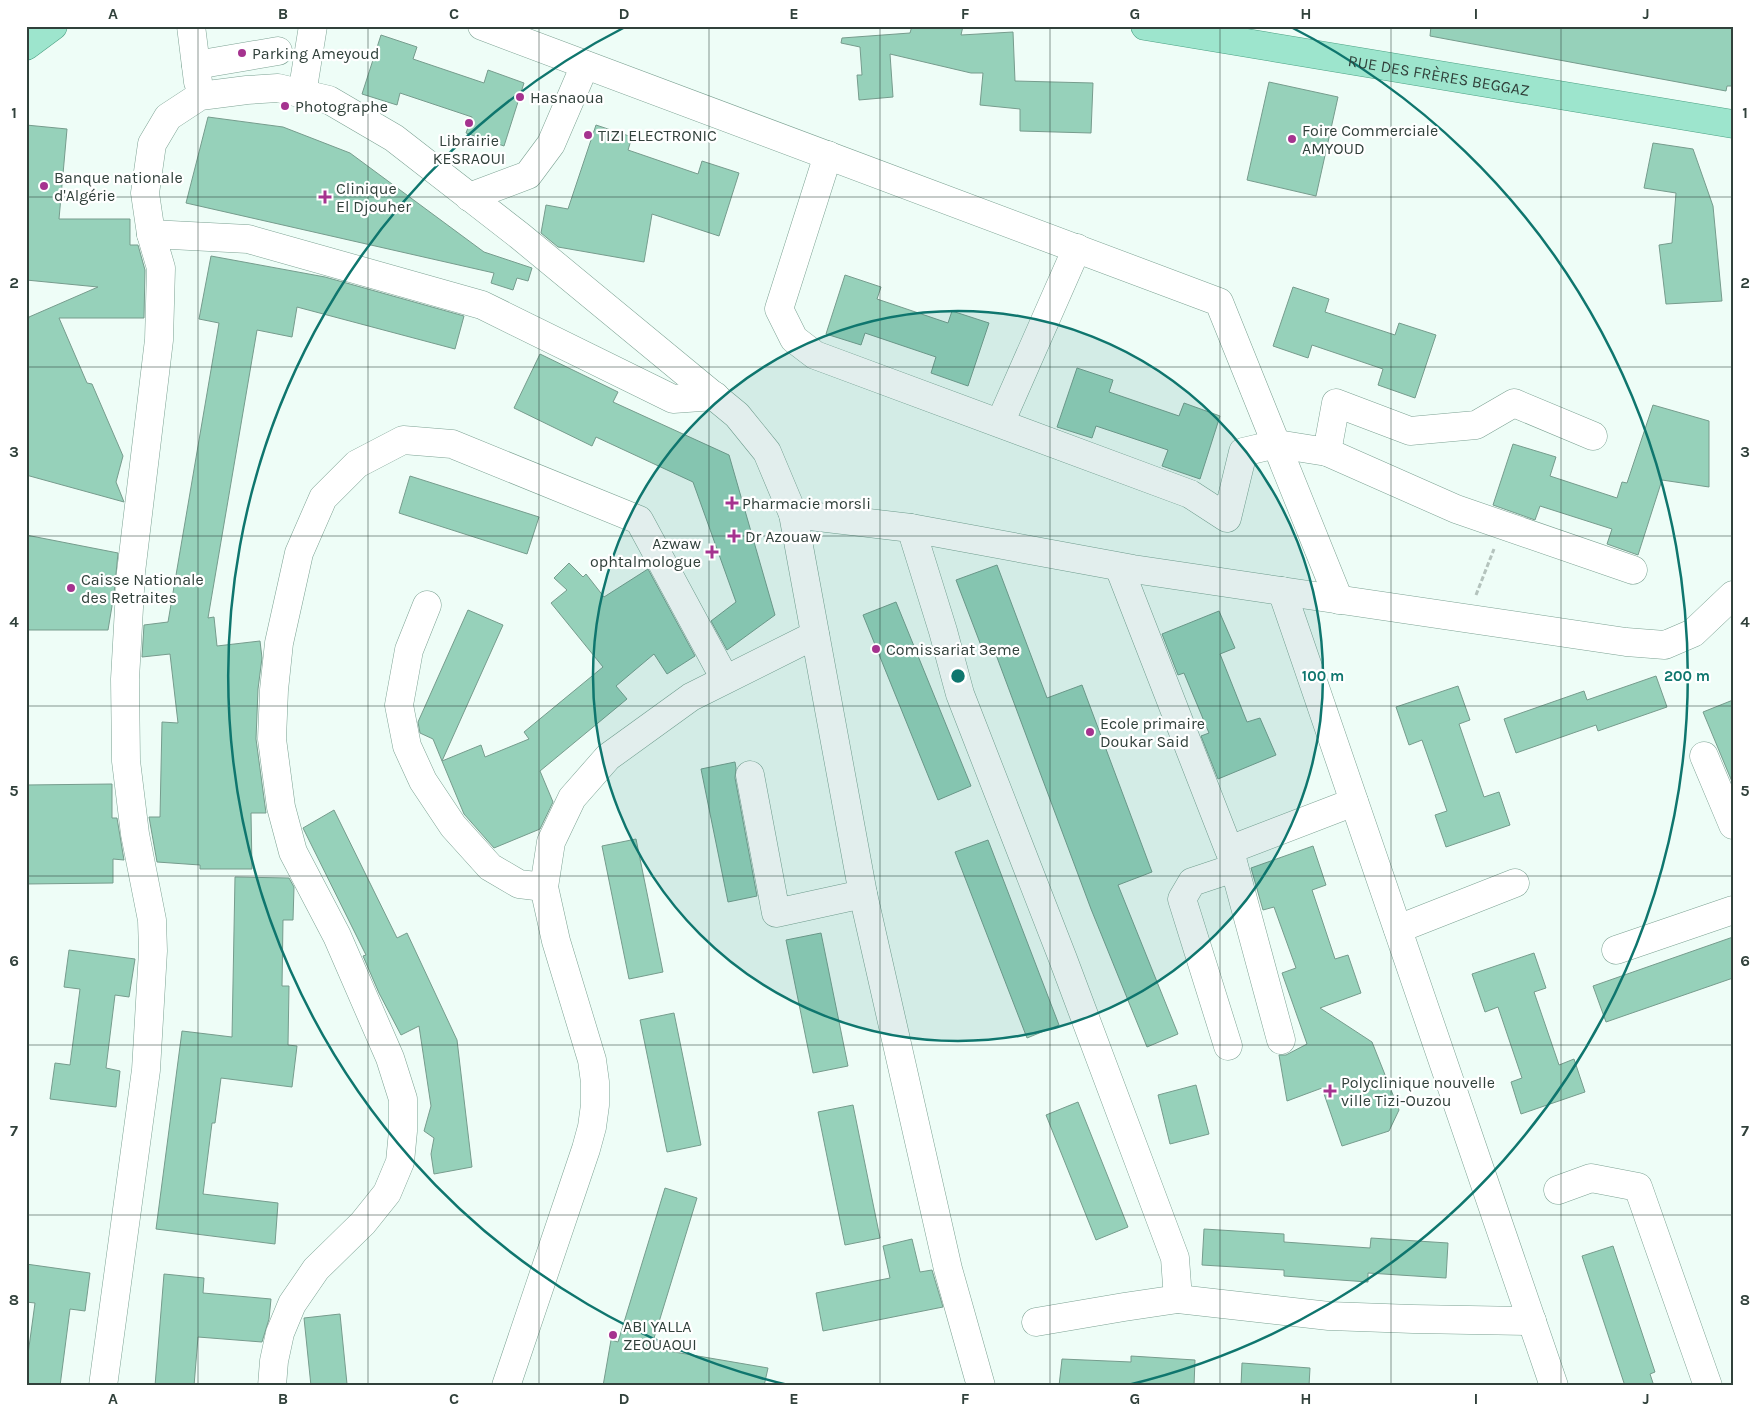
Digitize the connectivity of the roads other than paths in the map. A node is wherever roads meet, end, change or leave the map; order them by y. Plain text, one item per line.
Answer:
1 (53, 26) edge
2 (191, 26) edge
3 (313, 26) edge
4 (482, 26) edge
5 (1145, 26) edge
6 (26, 46) edge
7 (278, 51) dead end
8 (196, 65) junction
9 (585, 65) junction
10 (302, 94) junction
11 (200, 96) junction
12 (1733, 124) edge
13 (828, 155) junction
14 (469, 197) junction
15 (151, 234) junction
16 (1077, 248) junction
17 (715, 396) junction
18 (1000, 423) junction
19 (1593, 436) dead end
20 (1277, 444) junction
21 (1327, 452) junction
22 (793, 514) junction
23 (911, 528) junction
24 (1119, 566) junction
25 (1633, 570) dead end
26 (1282, 591) junction
27 (1733, 595) edge
28 (1340, 600) junction
29 (427, 605) dead end
30 (815, 635) junction
31 (725, 679) junction
32 (1704, 756) dead end
33 (750, 774) dead end
34 (1354, 802) junction
35 (1733, 825) edge
36 (1232, 859) junction
37 (1515, 884) dead end
38 (544, 887) junction
39 (863, 894) junction
40 (1733, 910) edge
41 (1398, 929) junction
42 (1616, 950) dead end
43 (1281, 1040) dead end
44 (1228, 1046) dead end
45 (1558, 1190) dead end
46 (1178, 1300) junction
47 (1532, 1321) junction
48 (1036, 1322) dead end
49 (104, 1386) edge
50 (272, 1386) edge
51 (506, 1386) edge
52 (981, 1386) edge
53 (1554, 1386) edge
54 (1708, 1386) edge

1 - 6 main road
2 - 8 street
3 - 10 street
4 - 9 street
5 - 12 main road, RUE DES FRÈRES BEGGAZ
7 - 8 street
8 - 11 street
9 - 13 street
9 - 14 street
10 - 11 street
10 - 14 street
11 - 15 street
13 - 16 street
13 - 18 street
14 - 17 street
15 - 17 street
15 - 49 street
16 - 18 street
16 - 20 street
17 - 22 street
18 - 20 street
19 - 21 street
20 - 21 street
20 - 28 street
21 - 25 street
22 - 23 street
22 - 30 street
23 - 24 street
23 - 46 street
24 - 26 street
24 - 36 street
26 - 28 street
26 - 34 street
27 - 28 street
29 - 38 street
30 - 31 street
30 - 39 street
31 - 38 street
31 - 50 street
32 - 35 street
33 - 39 street
34 - 36 street
34 - 41 street
36 - 43 street
36 - 44 street
37 - 41 street
38 - 51 street
39 - 52 street
40 - 42 street
41 - 47 street
45 - 54 street
46 - 47 street
46 - 48 street
47 - 53 street

